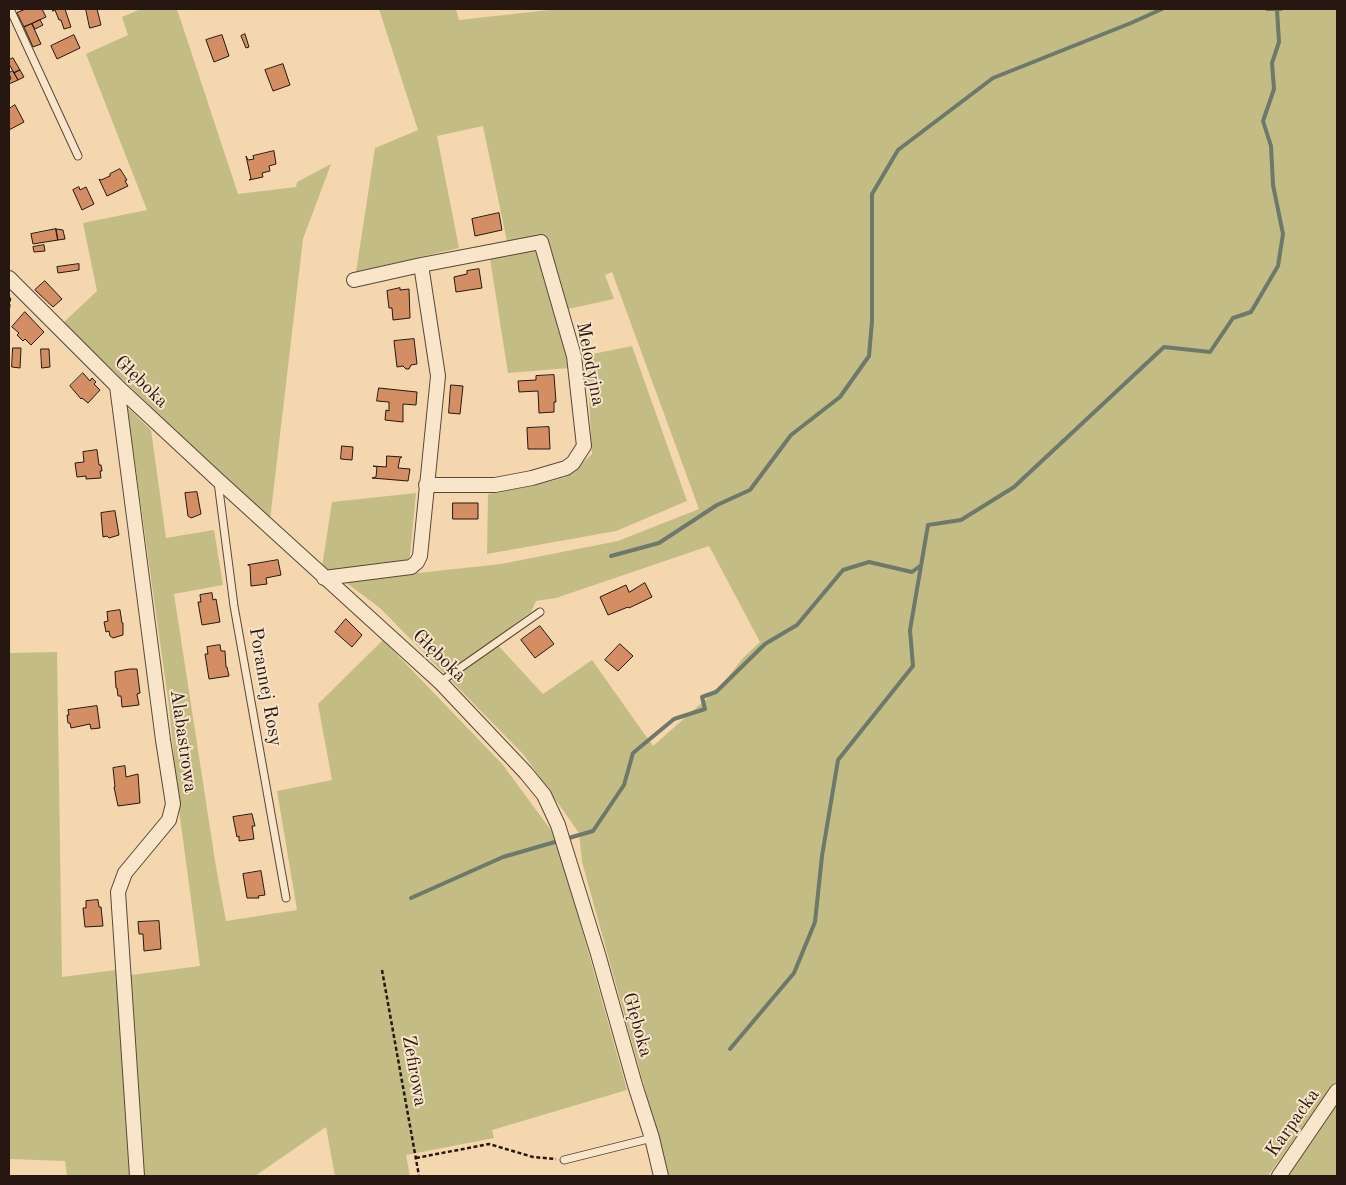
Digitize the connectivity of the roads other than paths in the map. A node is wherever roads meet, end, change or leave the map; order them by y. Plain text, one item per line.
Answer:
1 (10, 9) edge
2 (78, 156) dead end
3 (421, 265) junction
4 (9, 278) edge
5 (354, 280) dead end
6 (117, 386) junction
7 (218, 480) junction
8 (426, 485) junction
9 (324, 578) junction
10 (540, 612) dead end
11 (440, 682) junction
12 (286, 898) dead end
13 (1337, 1092) edge
14 (652, 1138) junction
15 (564, 1160) road end
16 (137, 1176) edge
17 (661, 1176) edge
18 (1279, 1176) edge

1 - 2 lane
3 - 5 street, Melodyjna
3 - 8 street
3 - 8 street, Melodyjna
4 - 6 street, Głęboka
6 - 7 street, Głęboka
6 - 16 street, Alabastrowa
7 - 9 street, Głęboka
7 - 12 lane, Porannej Rosy
8 - 9 street
9 - 11 street, Głęboka
10 - 11 lane
11 - 14 street, Głęboka
13 - 18 street, Karpacka
14 - 15 lane
14 - 17 street, Głęboka

